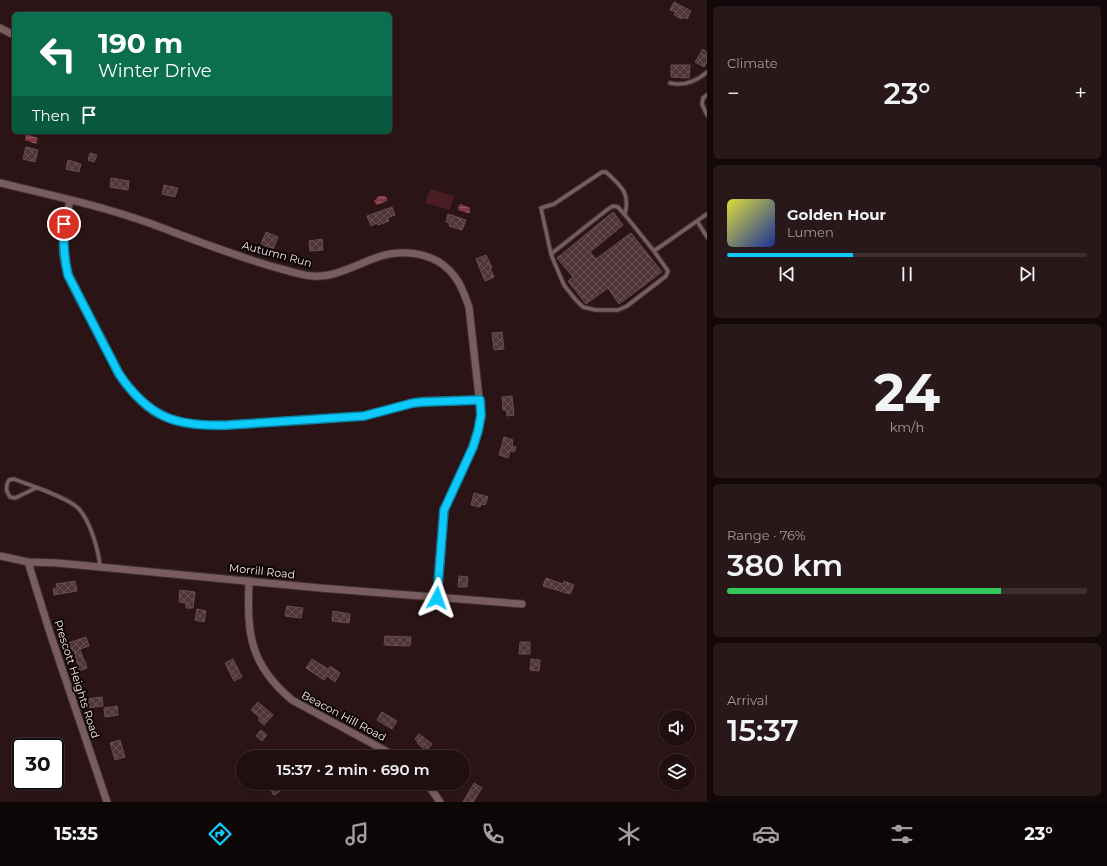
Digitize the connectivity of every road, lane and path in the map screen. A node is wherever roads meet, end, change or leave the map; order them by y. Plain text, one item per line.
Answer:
1 (0, 28) edge
2 (12, 34) edge
3 (707, 72) edge
4 (670, 83) dead end
5 (707, 95) edge
6 (707, 115) edge
7 (0, 183) edge
8 (70, 200) junction
9 (707, 214) edge
10 (625, 215) junction
11 (697, 221) junction
12 (707, 237) edge
13 (654, 251) junction
14 (551, 254) junction
15 (480, 400) junction
16 (36, 488) junction
17 (0, 556) edge
18 (28, 562) junction
19 (100, 567) junction
20 (249, 581) junction
21 (437, 598) junction
22 (522, 604) dead end
23 (384, 750) edge
24 (432, 790) edge
25 (107, 802) edge
26 (440, 802) edge

1 - 2 street
3 - 4 lane
5 - 6 lane
7 - 8 street, Autumn Run
8 - 15 street, Autumn Run
8 - 15 street
9 - 11 lane
10 - 13 lane
10 - 14 lane
10 - 14 lane
11 - 12 lane
11 - 13 lane
13 - 14 lane
15 - 21 street, Autumn Run
16 - 16 lane
16 - 19 lane
17 - 18 street, Morrill Road
18 - 19 street, Morrill Road
18 - 25 street, Prescott Heights Road
19 - 20 street, Morrill Road
20 - 21 street, Morrill Road
20 - 23 street, Beacon Hill Road
21 - 22 street, Morrill Road
24 - 26 street

